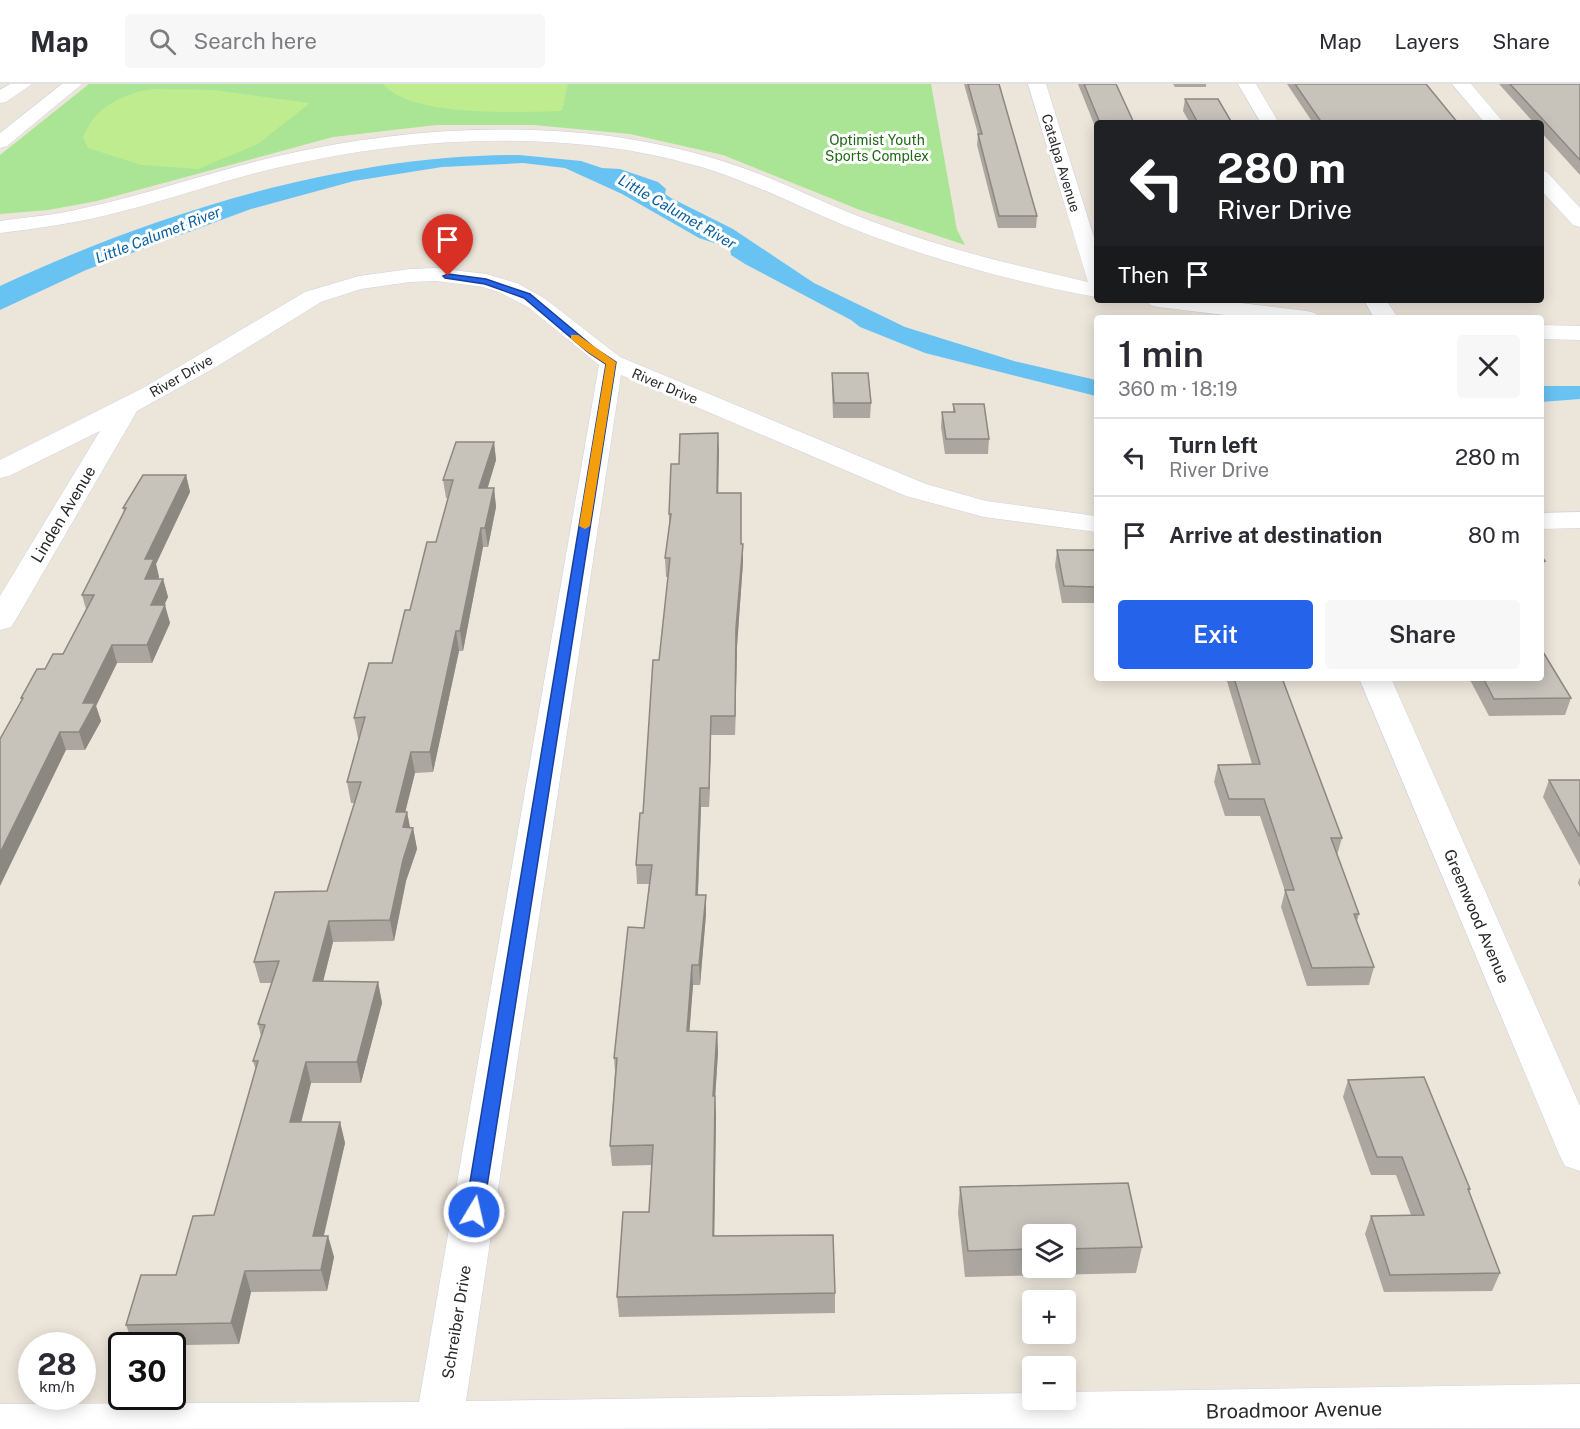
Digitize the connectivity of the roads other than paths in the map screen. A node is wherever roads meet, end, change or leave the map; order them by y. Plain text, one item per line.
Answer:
1 (22, 84) edge
2 (73, 84) edge
3 (1037, 84) edge
4 (1247, 84) edge
5 (1461, 84) edge
6 (0, 98) edge
7 (1268, 120) edge
8 (1492, 120) edge
9 (0, 141) edge
10 (1544, 180) edge
11 (1580, 221) edge
12 (0, 227) edge
13 (1094, 270) edge
14 (1094, 290) edge
15 (1183, 303) edge
16 (1282, 315) edge
17 (1544, 332) edge
18 (1580, 333) edge
19 (611, 362) junction
20 (126, 408) junction
21 (0, 471) edge
22 (1580, 520) edge
23 (1544, 521) edge
24 (1094, 524) edge
25 (0, 621) edge
26 (1376, 681) edge
27 (1580, 1154) edge
28 (1580, 1406) edge
29 (0, 1426) edge
30 (439, 1426) edge

1 - 6 street
2 - 9 street
3 - 13 street, Catalpa Avenue
4 - 7 street
5 - 8 street
10 - 11 street
12 - 14 street
15 - 16 street
17 - 18 street
19 - 20 street, River Drive
19 - 24 street, River Drive
19 - 30 street, Schreiber Drive
20 - 21 street, River Drive
20 - 25 street, Linden Avenue
22 - 23 street
26 - 27 street, Greenwood Avenue
28 - 30 street, Broadmoor Avenue
29 - 30 street, Broadmoor Avenue

